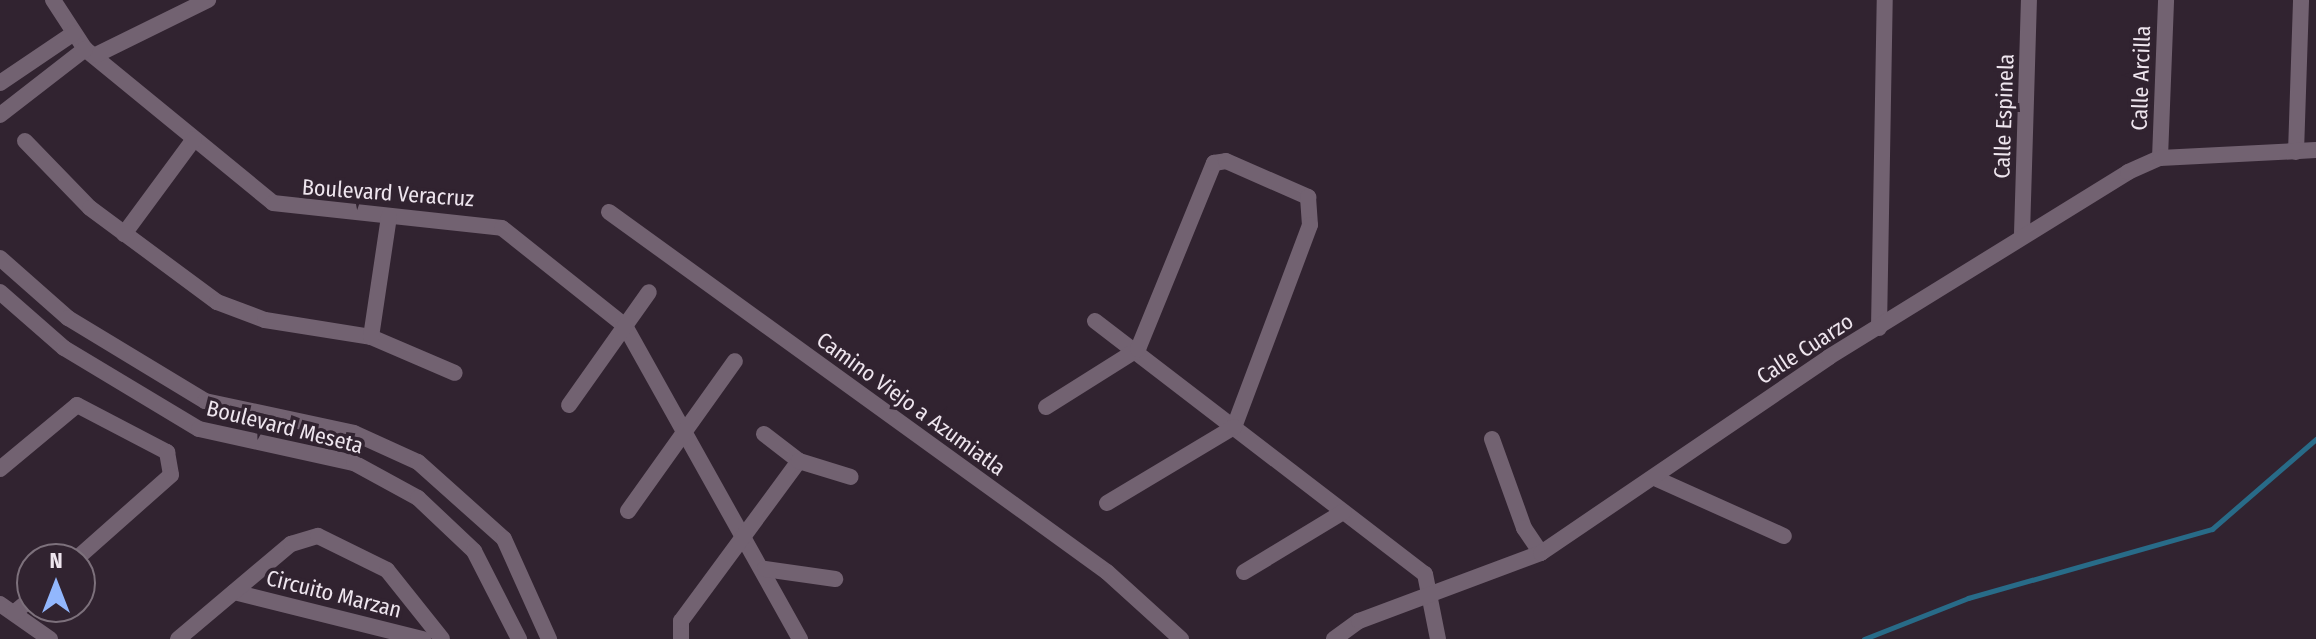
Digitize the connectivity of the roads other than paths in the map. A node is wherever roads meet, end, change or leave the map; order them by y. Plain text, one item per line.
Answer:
1 (53, 0) edge
2 (208, 0) edge
3 (1885, 0) edge
4 (2029, 0) edge
5 (2166, 0) edge
6 (2301, 0) edge
7 (74, 33) junction
8 (90, 52) junction
9 (0, 83) edge
10 (2, 109) edge
11 (194, 139) junction
12 (25, 141) dead end
13 (2316, 150) edge
14 (2296, 152) junction
15 (2160, 158) junction
16 (609, 212) dead end
17 (389, 216) junction
18 (124, 234) junction
19 (2022, 234) junction
20 (0, 258) edge
21 (0, 292) edge
22 (649, 292) dead end
23 (1095, 321) dead end
24 (625, 326) junction
25 (1879, 328) junction
26 (371, 337) junction
27 (1138, 349) junction
28 (735, 361) dead end
29 (455, 373) dead end
30 (182, 389) junction
31 (569, 405) dead end
32 (1046, 407) dead end
33 (169, 414) junction
34 (1234, 427) junction
35 (685, 432) junction
36 (764, 434) dead end
37 (1492, 439) dead end
38 (799, 461) junction
39 (0, 469) edge
40 (851, 477) dead end
41 (1657, 479) junction
42 (1107, 503) dead end
43 (628, 511) dead end
44 (1343, 512) junction
45 (746, 533) junction
46 (1784, 536) dead end
47 (94, 543) edge
48 (1541, 553) junction
49 (765, 569) junction
50 (1244, 572) dead end
51 (835, 579) dead end
52 (234, 592) junction
53 (1428, 593) junction
54 (0, 604) edge
55 (14, 613) joint
56 (1359, 621) junction
57 (50, 639) edge
58 (178, 639) edge
59 (423, 639) edge
60 (442, 639) edge
61 (519, 639) edge
62 (549, 639) edge
63 (681, 639) edge
64 (800, 639) edge
65 (1181, 639) edge
66 (1334, 639) edge
67 (1359, 639) edge
68 (1438, 639) edge

1 - 7 street, Boulevard Veracruz
2 - 8 street
3 - 25 street
4 - 19 street, Calle Espinela
5 - 15 street, Calle Arcilla
6 - 14 street
7 - 8 street, Boulevard Veracruz
7 - 9 street
8 - 10 street
8 - 11 street, Boulevard Veracruz
11 - 17 street, Boulevard Veracruz
11 - 18 street
12 - 18 street
13 - 14 street, Calle Cuarzo
14 - 15 street, Calle Cuarzo
15 - 19 street, Calle Cuarzo
16 - 65 street, Camino Viejo a Azumiatla
17 - 24 street, Boulevard Veracruz
17 - 26 street
18 - 26 street
19 - 25 street, Calle Cuarzo
20 - 30 street, Boulevard Meseta
21 - 33 street, Boulevard Meseta
22 - 24 street
23 - 27 street
24 - 31 street
24 - 35 street, Boulevard Veracruz
25 - 41 street, Calle Cuarzo
26 - 29 street
27 - 32 street
27 - 34 street
27 - 34 street
28 - 35 street
30 - 33 street
30 - 62 street, Boulevard Meseta
33 - 61 street, Boulevard Meseta
34 - 42 street
34 - 44 street
35 - 43 street
35 - 45 street, Boulevard Veracruz
36 - 38 street
37 - 48 street
38 - 40 street
38 - 45 street
39 - 47 street
41 - 46 street
41 - 48 street, Calle Cuarzo
44 - 50 street
44 - 53 street
45 - 49 street, Boulevard Veracruz
45 - 63 street
48 - 53 street, Calle Cuarzo
49 - 51 street
49 - 64 street, Boulevard Veracruz
52 - 58 street, Circuito Marzan
52 - 59 street, Circuito Marzan
52 - 60 street, Circuito Marzan
53 - 56 street, Calle Cuarzo
53 - 68 street
54 - 55 street
55 - 57 street
56 - 66 street, Calle Cuarzo
56 - 67 street

